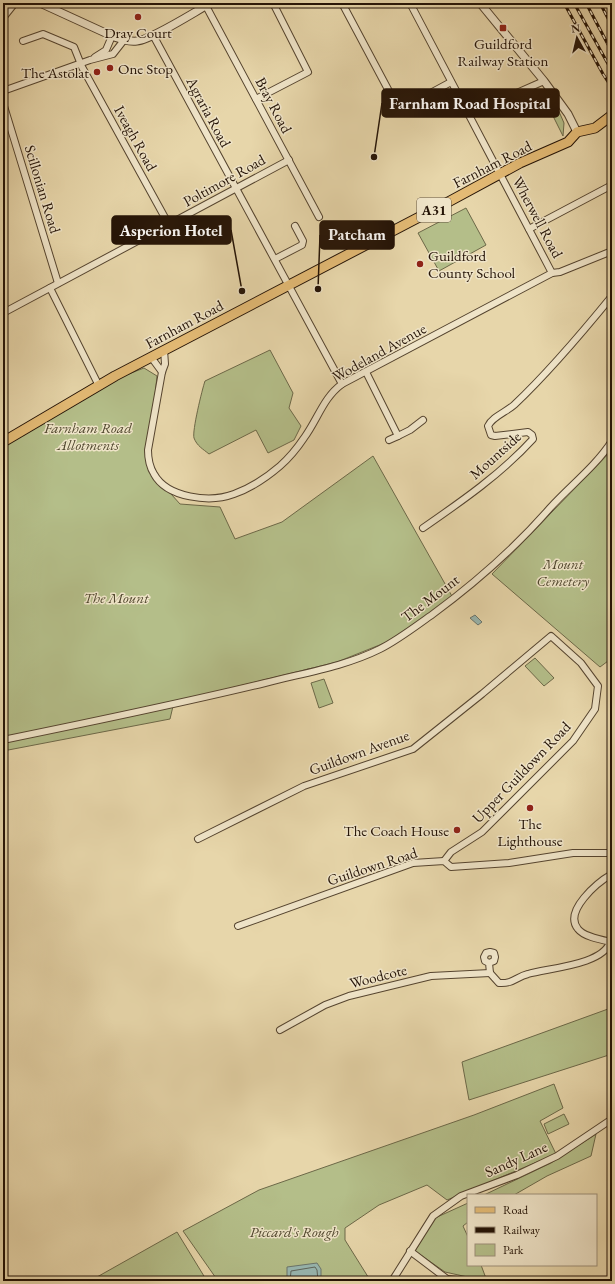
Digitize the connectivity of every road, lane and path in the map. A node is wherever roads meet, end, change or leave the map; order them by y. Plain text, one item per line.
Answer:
1 (15, 3) edge
2 (40, 3) edge
3 (273, 3) edge
4 (342, 3) edge
5 (410, 3) edge
6 (480, 3) edge
7 (209, 4) edge
8 (3, 18) edge
9 (153, 34) junction
10 (112, 36) junction
11 (124, 40) junction
12 (23, 41) dead end
13 (90, 60) junction
14 (80, 63) junction
15 (544, 81) junction
16 (451, 82) junction
17 (3, 91) edge
18 (256, 100) junction
19 (3, 103) edge
20 (469, 114) junction
21 (612, 115) edge
22 (577, 132) junction
23 (289, 160) junction
24 (500, 173) junction
25 (612, 185) edge
26 (235, 189) junction
27 (319, 217) dead end
28 (169, 225) junction
29 (295, 226) dead end
30 (529, 229) junction
31 (612, 251) edge
32 (275, 259) junction
33 (552, 273) junction
34 (58, 283) junction
35 (288, 286) junction
36 (50, 288) junction
37 (612, 296) edge
38 (3, 313) edge
39 (164, 350) junction
40 (151, 357) junction
41 (162, 372) junction
42 (366, 372) junction
43 (342, 384) junction
44 (99, 386) junction
45 (423, 420) dead end
46 (398, 436) junction
47 (389, 440) dead end
48 (612, 441) edge
49 (3, 442) edge
50 (423, 528) dead end
51 (551, 636) joint
52 (3, 740) edge
53 (198, 838) dead end
54 (612, 853) edge
55 (444, 860) junction
56 (612, 874) edge
57 (238, 926) dead end
58 (611, 942) edge
59 (489, 963) dead end
60 (490, 973) junction
61 (280, 1030) dead end
62 (612, 1119) edge
63 (410, 1251) junction
64 (447, 1280) edge
65 (392, 1281) edge
66 (467, 1281) edge

1 - 8 street
2 - 10 street
3 - 18 street
4 - 16 street
5 - 16 street, Wherwell Road
6 - 15 street
7 - 9 street
7 - 18 street, Bray Road
9 - 11 street
9 - 26 street, Agraria Road
10 - 11 street
10 - 13 street
11 - 13 street
12 - 14 street, Iveagh Road
13 - 14 street
14 - 17 street
14 - 28 street, Iveagh Road
15 - 20 street
15 - 22 street
16 - 20 street, Wherwell Road
18 - 23 street, Bray Road
19 - 34 street, Scillonian Road
20 - 24 street, Wherwell Road
21 - 22 main road, Farnham Road / A31
22 - 24 main road, Farnham Road / A31
23 - 26 street, Poltimore Road
23 - 27 street, Bray Road
24 - 30 street, Wherwell Road
24 - 35 main road, Farnham Road / A31
25 - 30 street
26 - 28 street, Poltimore Road
26 - 32 street, Agraria Road
28 - 34 street, Poltimore Road
29 - 32 street
30 - 33 street, Wherwell Road
31 - 33 street, Wodeland Avenue
32 - 35 street, Agraria Road
33 - 42 street, Wodeland Avenue
34 - 36 street, Poltimore Road
35 - 39 main road, Farnham Road / A31
35 - 43 street, Agraria Road
36 - 38 street, Poltimore Road
36 - 44 street
37 - 50 street, Mountside
39 - 40 main road, Farnham Road / A31
39 - 41 street, Wodeland Avenue
40 - 41 street
40 - 44 main road, Farnham Road / A31
41 - 43 street, Wodeland Avenue
42 - 43 street, Wodeland Avenue
42 - 46 street
44 - 49 main road, Farnham Road / A31
45 - 46 street
46 - 47 street
48 - 52 street, The Mount
51 - 53 street, Guildown Avenue
51 - 55 street, Upper Guildown Road
54 - 55 street, Guildown Road
55 - 57 street, Guildown Road
56 - 58 street
58 - 60 street
59 - 60 street
60 - 61 street, Woodcote
62 - 63 street, Sandy Lane
63 - 64 street
63 - 65 street, Sandy Lane
64 - 66 street

